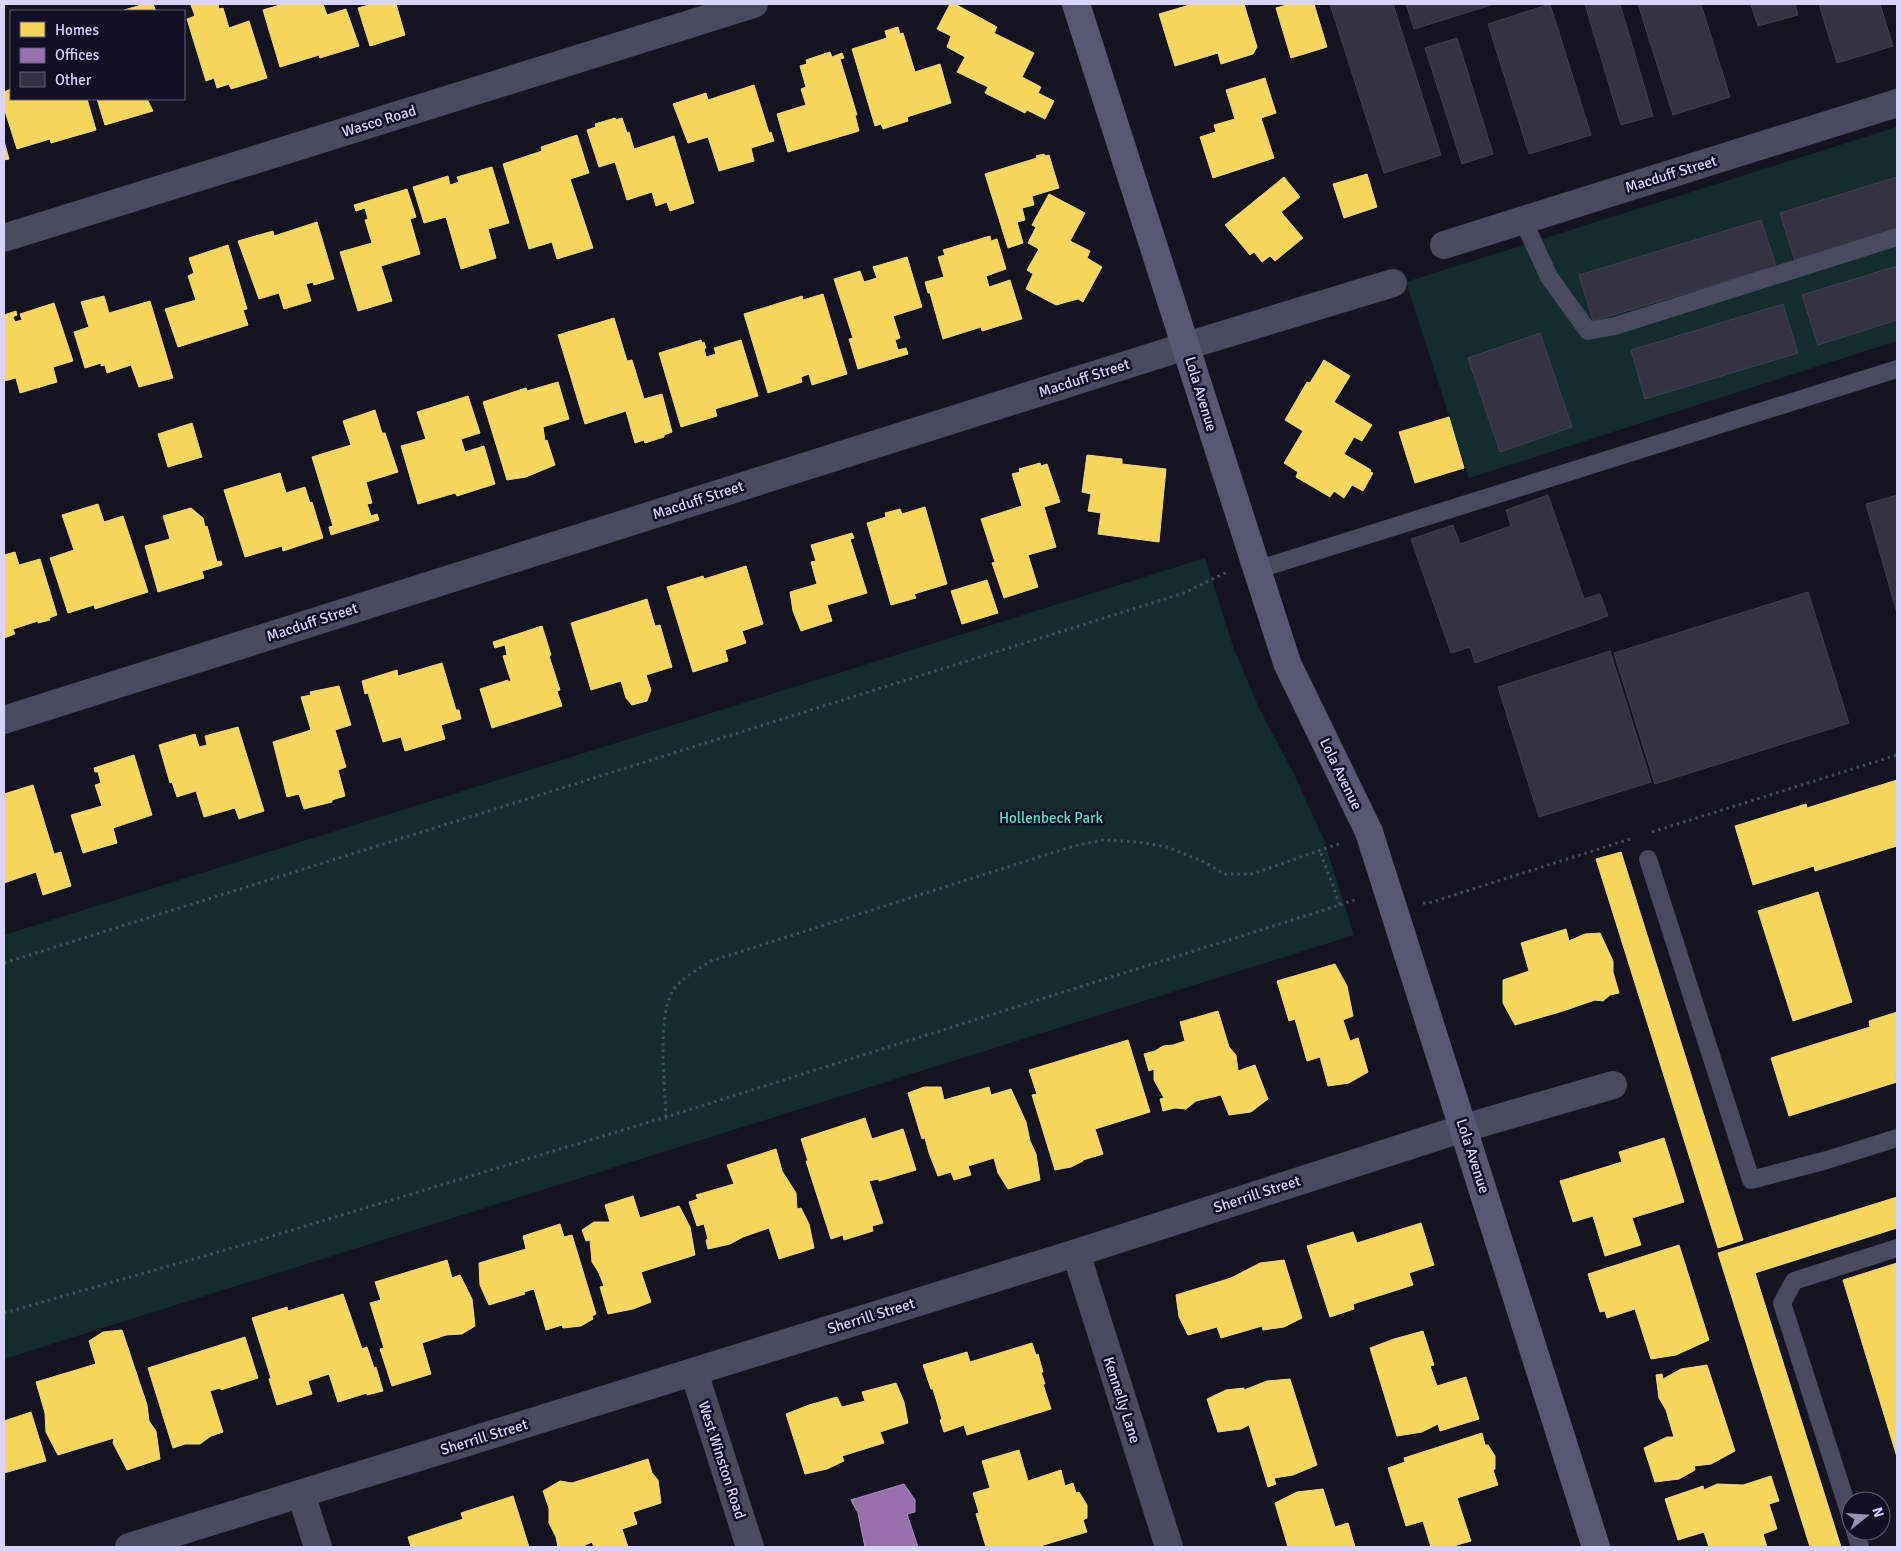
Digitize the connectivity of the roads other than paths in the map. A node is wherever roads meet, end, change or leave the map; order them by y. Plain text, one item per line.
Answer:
1 (754, 4) edge
2 (1076, 4) edge
3 (1897, 103) edge
4 (1523, 220) junction
5 (1897, 237) edge
6 (4, 238) edge
7 (1444, 245) dead end
8 (1393, 283) dead end
9 (1186, 346) junction
10 (1897, 369) edge
11 (1255, 565) junction
12 (4, 720) edge
13 (1648, 860) dead end
14 (1613, 1085) dead end
15 (1464, 1128) junction
16 (1897, 1138) edge
17 (1897, 1248) edge
18 (1076, 1252) junction
19 (694, 1372) junction
20 (1842, 1491) edge
21 (300, 1494) junction
22 (129, 1547) edge
23 (318, 1547) edge
24 (750, 1547) edge
25 (1169, 1547) edge
26 (1596, 1547) edge

1 - 6 street, Wasco Road
2 - 9 street, Lola Avenue
3 - 4 street, Macduff Street
4 - 5 lane
4 - 7 street, Macduff Street
8 - 9 street, Macduff Street
9 - 11 street, Lola Avenue
9 - 12 street, Macduff Street
10 - 11 lane
11 - 15 street, Lola Avenue
13 - 16 lane
14 - 15 street, Sherrill Street
15 - 18 street, Sherrill Street
15 - 26 street, Lola Avenue
17 - 20 lane
18 - 19 street, Sherrill Street
18 - 25 street, Kennelly Lane
19 - 21 street, Sherrill Street
19 - 24 street, West Winston Road
21 - 22 street, Sherrill Street
21 - 23 street

